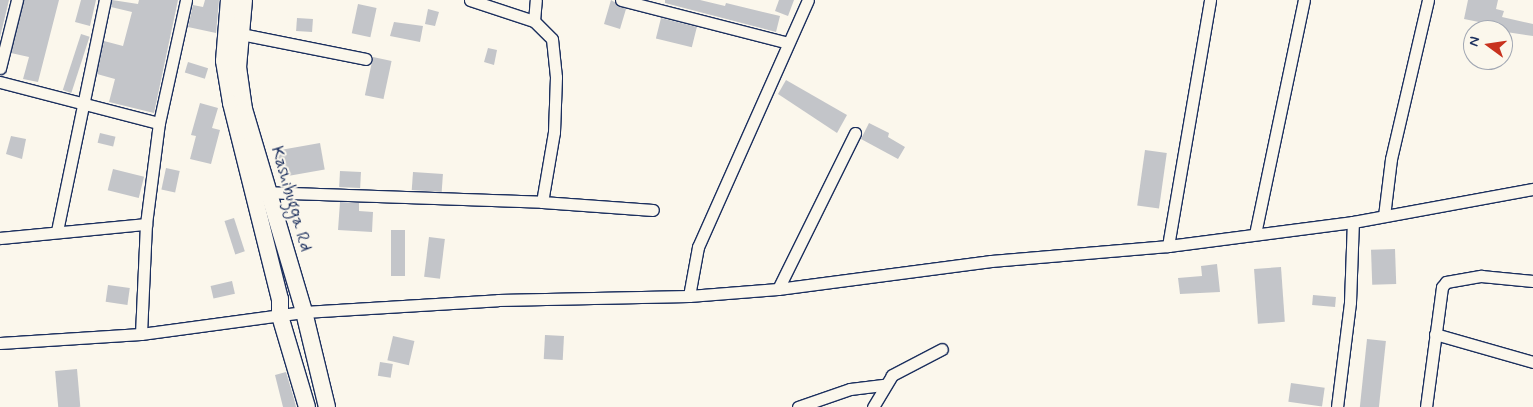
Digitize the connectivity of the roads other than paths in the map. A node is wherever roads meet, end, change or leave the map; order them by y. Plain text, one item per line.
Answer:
1 (17, 0) edge
2 (105, 0) edge
3 (186, 0) edge
4 (229, 0) edge
5 (244, 0) edge
6 (470, 0) edge
7 (536, 0) edge
8 (621, 0) edge
9 (808, 0) edge
10 (1210, 0) edge
11 (1304, 0) edge
12 (1428, 0) edge
13 (534, 21) junction
14 (240, 34) junction
15 (788, 43) junction
16 (366, 59) dead end
17 (0, 68) edge
18 (0, 82) edge
19 (81, 103) junction
20 (159, 124) junction
21 (855, 133) dead end
22 (1533, 189) edge
23 (261, 192) junction
24 (542, 202) junction
25 (653, 210) dead end
26 (1384, 216) junction
27 (1353, 222) junction
28 (146, 224) junction
29 (57, 231) junction
30 (1255, 234) junction
31 (0, 238) edge
32 (1168, 246) junction
33 (1533, 281) edge
34 (778, 289) junction
35 (689, 296) junction
36 (304, 312) junction
37 (280, 316) junction
38 (141, 334) junction
39 (1436, 334) junction
40 (0, 343) edge
41 (942, 349) dead end
42 (1533, 362) edge
43 (885, 384) junction
44 (874, 406) edge
45 (307, 407) edge
46 (327, 407) edge
47 (798, 407) edge
48 (1337, 407) edge
49 (1426, 407) edge

1 - 17 street
2 - 19 street
3 - 20 street
4 - 23 main road, Kashibugga Rd
5 - 14 main road, Kashibugga Rd
6 - 13 street
7 - 13 street
8 - 15 street
9 - 15 street
10 - 32 street
11 - 30 street
12 - 26 street
13 - 24 street
14 - 16 street
14 - 23 main road, Kashibugga Rd
15 - 35 street
18 - 19 street
19 - 20 street
19 - 29 street
20 - 28 street
21 - 34 street
22 - 26 street
23 - 24 street
23 - 36 main road, Kashibugga Rd
23 - 37 main road, Kashibugga Rd
24 - 25 street
26 - 27 street
27 - 30 street
27 - 48 street
28 - 29 street
28 - 38 street
29 - 31 street
30 - 32 street
32 - 34 street
33 - 39 street
34 - 35 street
35 - 36 street
36 - 37 street
36 - 46 main road, Kashibugga Rd
37 - 38 street
37 - 45 main road, Kashibugga Rd
38 - 40 street
39 - 42 street
39 - 49 street
41 - 43 street
43 - 44 street
43 - 47 street

